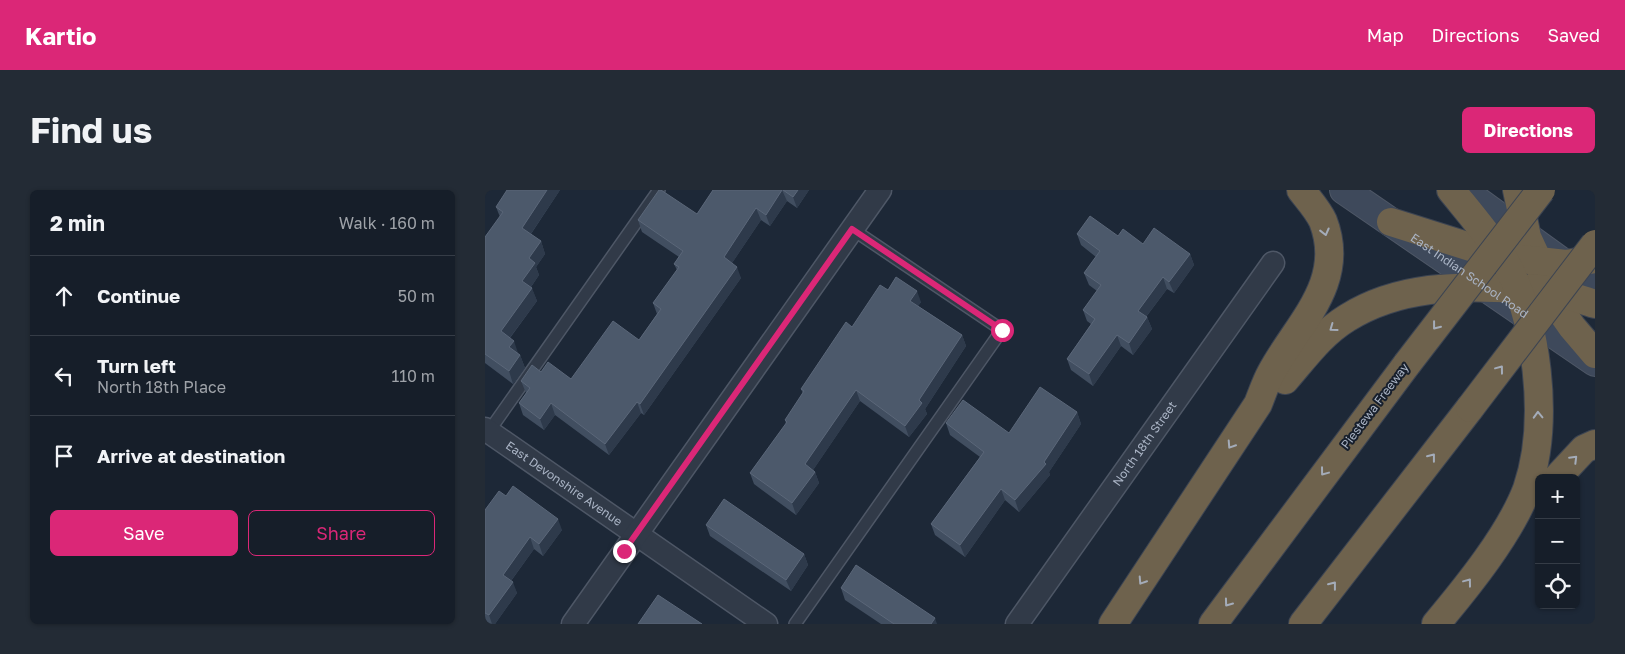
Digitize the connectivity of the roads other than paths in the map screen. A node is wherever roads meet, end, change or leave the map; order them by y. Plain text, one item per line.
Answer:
1 (659, 190) edge
2 (880, 190) edge
3 (1301, 190) edge
4 (1344, 190) edge
5 (1451, 190) edge
6 (1463, 190) edge
7 (1517, 190) edge
8 (1541, 190) edge
9 (1391, 222) junction
10 (852, 229) junction
11 (1527, 237) junction
12 (1595, 244) edge
13 (1502, 257) junction
14 (1595, 259) edge
15 (1273, 263) dead end
16 (1539, 263) junction
17 (1566, 264) junction
18 (1486, 286) junction
19 (1595, 286) edge
20 (1516, 288) junction
21 (1546, 290) junction
22 (1595, 304) edge
23 (1526, 313) junction
24 (1595, 354) edge
25 (1595, 362) edge
26 (1258, 404) junction
27 (486, 433) edge
28 (1595, 444) edge
29 (1561, 474) edge
30 (1535, 505) edge
31 (637, 534) junction
32 (1497, 544) junction
33 (573, 624) edge
34 (766, 624) edge
35 (795, 624) edge
36 (1017, 624) edge
37 (1113, 624) edge
38 (1213, 624) edge
39 (1303, 624) edge
40 (1436, 624) edge

1 - 27 lane
2 - 10 street
3 -> 26 highway
4 - 9 main road, East Indian School Road
5 - 13 highway
6 - 11 main road
7 - 11 highway
8 -> 38 highway, Piestewa Freeway, bridge
9 - 13 highway
9 - 18 main road, East Indian School Road
10 - 31 street
10 - 35 lane
11 - 16 highway
11 - 17 main road
39 -> 12 highway, bridge
13 - 16 highway
13 - 20 highway
14 - 17 highway
15 - 36 street, North 18th Street
16 - 17 highway
16 - 21 highway
17 - 19 main road
18 - 20 highway
18 - 23 main road, East Indian School Road
18 -> 26 highway
20 - 21 highway
20 - 23 highway
21 - 22 highway
21 - 24 highway
23 - 25 main road, East Indian School Road
32 -> 23 highway
26 -> 37 highway
27 - 31 street, East Devonshire Avenue
29 -> 28 highway
30 - 32 highway
31 - 33 street
31 - 34 street, East Devonshire Avenue
40 -> 32 highway

